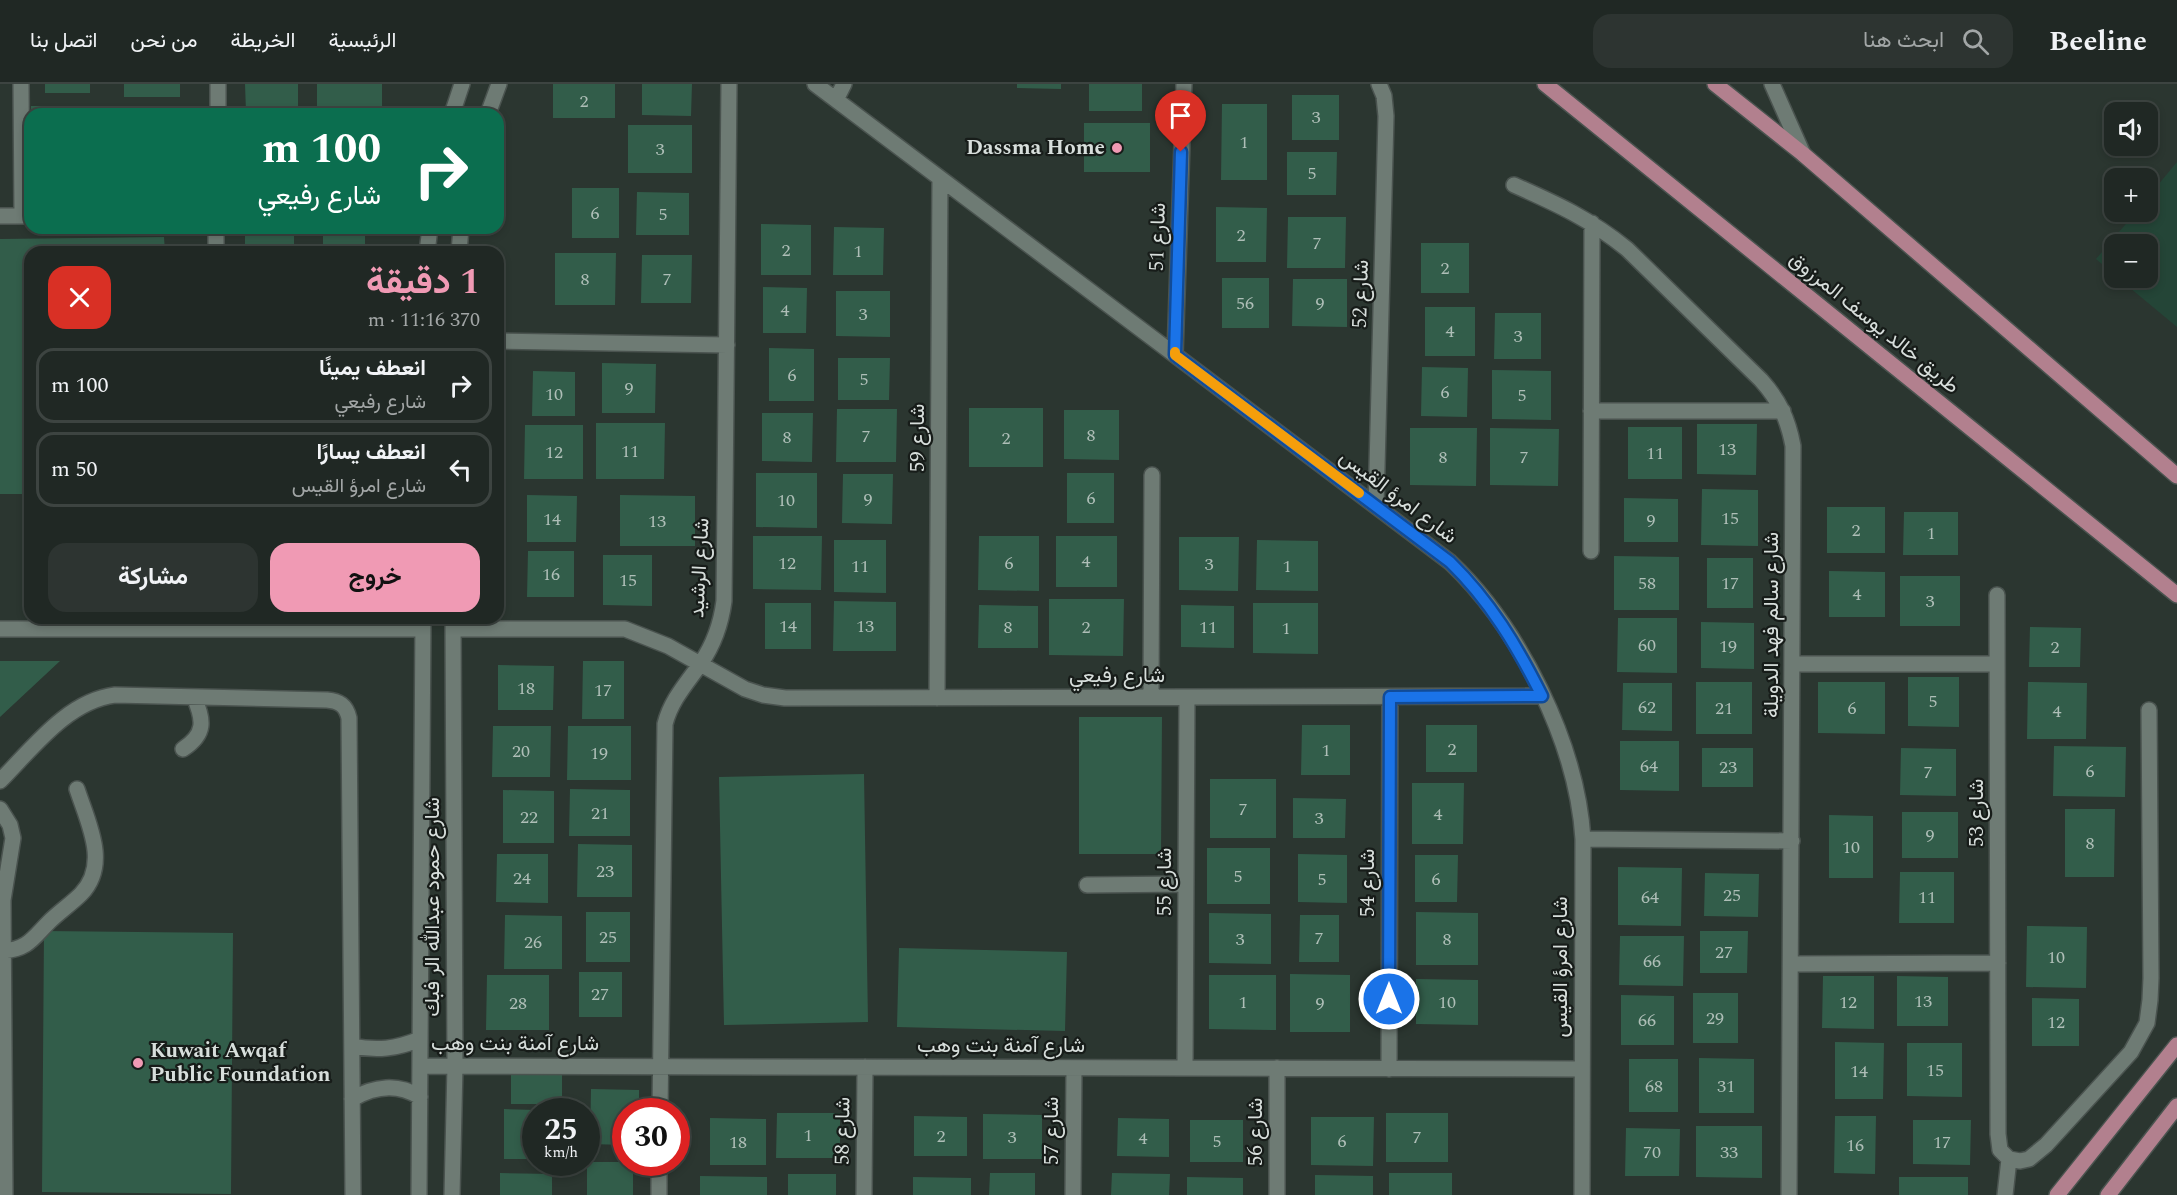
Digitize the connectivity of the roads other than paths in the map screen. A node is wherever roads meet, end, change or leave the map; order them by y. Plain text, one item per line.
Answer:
1 (21, 84) edge
2 (218, 84) edge
3 (462, 84) edge
4 (499, 84) edge
5 (729, 84) edge
6 (815, 84) edge
7 (844, 84) edge
8 (1184, 84) edge
9 (1379, 84) edge
10 (1545, 84) edge
11 (1715, 84) edge
12 (1772, 84) edge
13 (836, 100) junction
14 (218, 108) edge
15 (454, 108) edge
16 (490, 108) edge
17 (1803, 154) junction
18 (24, 163) edge
19 (940, 178) junction
20 (1514, 185) dead end
21 (0, 216) edge
22 (24, 216) edge
23 (1592, 223) junction
24 (504, 341) edge
25 (727, 345) junction
26 (1175, 355) junction
27 (1591, 411) junction
28 (1783, 411) junction
29 (2175, 473) edge
30 (1152, 475) dead end
31 (1376, 506) junction
32 (1591, 551) dead end
33 (1997, 595) dead end
34 (2177, 595) edge
35 (209, 624) edge
36 (423, 624) edge
37 (453, 624) edge
38 (482, 624) edge
39 (0, 629) edge
40 (1997, 663) junction
41 (701, 664) junction
42 (1793, 664) junction
43 (1542, 696) junction
44 (194, 697) junction
45 (1151, 697) junction
46 (1187, 697) junction
47 (1390, 697) junction
48 (937, 698) junction
49 (2150, 710) dead end
50 (183, 749) dead end
51 (0, 781) edge
52 (77, 789) dead end
53 (0, 809) edge
54 (1583, 839) junction
55 (1791, 841) junction
56 (1186, 884) junction
57 (1088, 885) dead end
58 (2, 900) edge
59 (3, 951) junction
60 (1998, 963) junction
61 (1791, 964) junction
62 (420, 1040) junction
63 (352, 1046) junction
64 (2177, 1046) edge
65 (660, 1065) junction
66 (420, 1066) junction
67 (455, 1066) junction
68 (865, 1067) junction
69 (1074, 1068) junction
70 (1185, 1068) junction
71 (1277, 1068) junction
72 (1389, 1069) junction
73 (1582, 1069) junction
74 (420, 1097) junction
75 (660, 1098) edge
76 (352, 1099) junction
77 (2177, 1106) edge
78 (2009, 1160) junction
79 (659, 1176) edge
80 (5, 1195) edge
81 (353, 1195) edge
82 (419, 1195) edge
83 (452, 1195) edge
84 (659, 1195) edge
85 (864, 1195) edge
86 (1073, 1195) edge
87 (1277, 1195) edge
88 (1582, 1195) edge
89 (1789, 1195) edge
90 (2005, 1195) edge
91 (2057, 1195) edge
92 (2108, 1195) edge

1 - 18 street
2 - 14 street
3 - 15 street
4 - 16 street
5 - 25 street, شارع الرشيد
6 - 13 street, شارع امرؤ القيس
7 - 13 street
8 - 26 street, شارع 51
9 - 31 street, شارع 52
10 - 34 main road, طريق خالد يوسف المرزوق
11 - 17 main road
12 - 17 street
13 - 19 street, شارع امرؤ القيس
17 - 29 main road
19 - 26 street, شارع امرؤ القيس
19 - 48 street, شارع 59
20 - 23 street, شارع سالم فهد الدويلة
21 - 22 street
23 - 27 street
23 - 28 street, شارع سالم فهد الدويلة
24 - 25 street
25 - 41 street, شارع الرشيد
26 - 31 street, شارع امرؤ القيس
27 - 28 street
27 - 32 street
28 - 42 street, شارع سالم فهد الدويلة
30 - 45 street
31 - 43 street, شارع امرؤ القيس
33 - 40 street, شارع 53
35 - 36 street
35 - 39 street
36 - 62 street, شارع حمود عبدالله الر فبك
37 - 67 street, شارع حمود عبدالله الر فبك
38 - 41 street, شارع رفيعي
40 - 42 street
40 - 60 street, شارع 53
41 - 48 street, شارع رفيعي
41 - 65 street, شارع الرشيد
42 - 55 street, شارع سالم فهد الدويلة
43 - 47 street, شارع رفيعي
43 - 54 street, شارع امرؤ القيس
44 - 50 street
44 - 51 street
44 - 63 street
45 - 46 street, شارع رفيعي
45 - 48 street, شارع رفيعي
46 - 47 street, شارع رفيعي
46 - 56 street, شارع 55
47 - 72 street, شارع 54
49 - 78 street
52 - 59 street
53 - 58 street
54 - 55 street
54 - 73 street, شارع امرؤ القيس
55 - 61 street, شارع سالم فهد الدويلة
56 - 57 street
56 - 70 street, شارع 55
58 - 59 street
59 - 80 street
60 - 61 street
60 - 78 street, شارع 53
61 - 89 street, شارع سالم فهد الدويلة
62 - 63 street
62 - 66 street, شارع حمود عبدالله الر فبك
63 - 76 street
64 - 91 main road
65 - 67 street, شارع آمنة بنت وهب
65 - 68 street, شارع آمنة بنت وهب
65 - 75 street, شارع الرشيد
66 - 67 street, شارع آمنة بنت وهب
66 - 74 street, شارع حمود عبدالله الر فبك
67 - 83 street, شارع حمود عبدالله الر فبك
68 - 69 street, شارع آمنة بنت وهب
68 - 85 street, شارع 58
69 - 70 street, شارع آمنة بنت وهب
69 - 86 street, شارع 57
70 - 71 street, شارع آمنة بنت وهب
71 - 72 street, شارع آمنة بنت وهب
71 - 87 street, شارع 56
72 - 73 street, شارع آمنة بنت وهب
73 - 88 street, شارع امرؤ القيس
74 - 76 street
74 - 82 street, شارع حمود عبدالله الر فبك
76 - 81 street
77 - 92 main road
78 - 90 street
79 - 84 street

